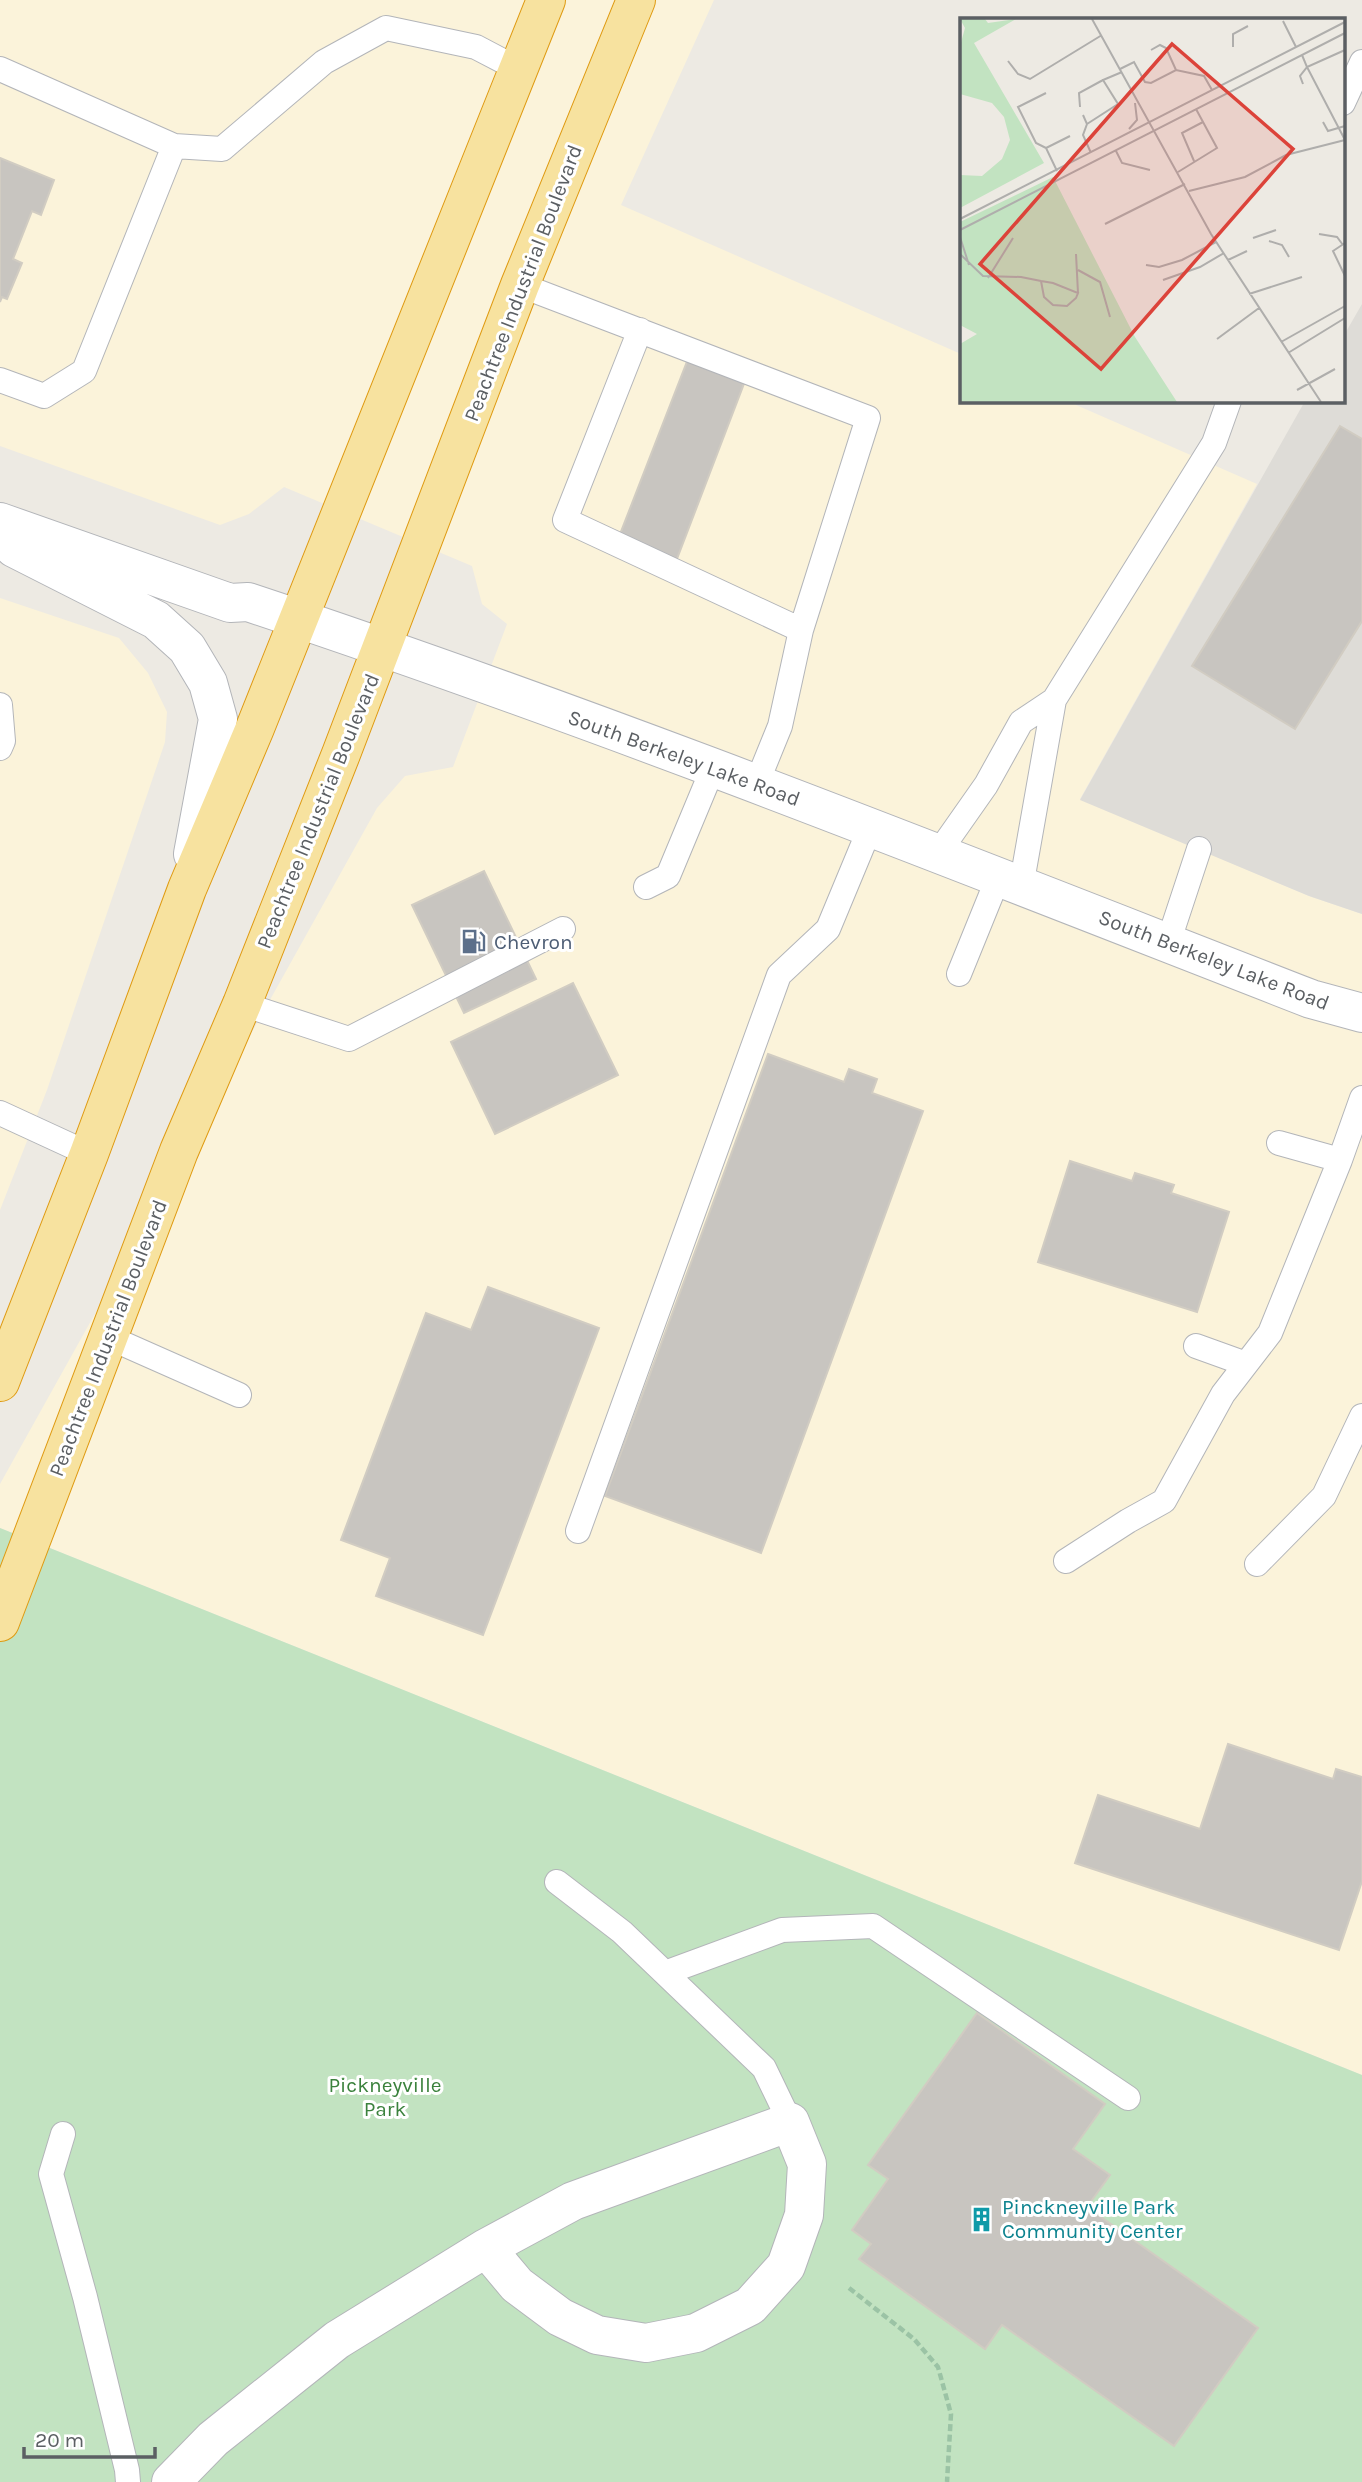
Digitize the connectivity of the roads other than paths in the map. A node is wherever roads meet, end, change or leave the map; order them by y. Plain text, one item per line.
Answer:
1 (546, 0) edge
2 (636, 0) edge
3 (1362, 62) edge
4 (0, 69) edge
5 (518, 69) junction
6 (1344, 101) edge
7 (174, 146) junction
8 (520, 285) junction
9 (640, 330) junction
10 (0, 380) edge
11 (1229, 402) edge
12 (0, 522) edge
13 (0, 541) edge
14 (297, 618) junction
15 (801, 630) junction
16 (383, 648) junction
17 (1054, 701) junction
18 (0, 705) edge
19 (0, 748) edge
20 (713, 768) junction
21 (756, 785) junction
22 (870, 828) junction
23 (1199, 849) dead end
24 (930, 851) junction
25 (1009, 882) junction
26 (646, 887) dead end
27 (187, 889) junction
28 (563, 929) dead end
29 (1168, 943) junction
30 (959, 974) dead end
31 (242, 1004) junction
32 (1362, 1013) edge
33 (1362, 1098) edge
34 (0, 1113) edge
35 (1279, 1143) dead end
36 (89, 1154) junction
37 (1340, 1160) junction
38 (108, 1337) junction
39 (1196, 1346) dead end
40 (1246, 1364) junction
41 (0, 1382) edge
42 (239, 1395) dead end
43 (1362, 1416) edge
44 (578, 1531) dead end
45 (1066, 1562) dead end
46 (1257, 1564) dead end
47 (0, 1622) edge
48 (557, 1882) dead end
49 (665, 1973) junction
50 (1128, 2098) dead end
51 (790, 2122) junction
52 (63, 2134) dead end
53 (486, 2248) junction
54 (128, 2482) edge
55 (171, 2482) edge

1 - 5 highway
2 - 8 highway, Peachtree Industrial Boulevard
3 - 6 lane
4 - 7 lane
5 - 7 lane
5 - 14 highway
7 - 10 lane
8 - 9 lane
8 - 16 highway, Peachtree Industrial Boulevard
9 - 15 lane
9 - 15 lane
11 - 17 lane
12 - 14 street, South Berkeley Lake Road
13 - 27 street
14 - 16 street, South Berkeley Lake Road
14 - 27 highway
15 - 21 lane
16 - 20 street, South Berkeley Lake Road
16 - 31 highway, Peachtree Industrial Boulevard
17 - 24 lane
17 - 25 lane
18 - 19 lane
20 - 21 street, South Berkeley Lake Road
20 - 26 lane
21 - 22 street, South Berkeley Lake Road
22 - 24 street, South Berkeley Lake Road
22 - 44 lane
23 - 29 lane
24 - 25 street, South Berkeley Lake Road
25 - 29 street, South Berkeley Lake Road
25 - 30 lane
27 - 36 highway
28 - 31 lane
29 - 32 street, South Berkeley Lake Road
31 - 38 highway, Peachtree Industrial Boulevard
33 - 37 lane
34 - 36 lane
35 - 37 lane
36 - 41 highway
37 - 40 lane
38 - 42 lane
38 - 47 highway, Peachtree Industrial Boulevard
39 - 40 lane
40 - 45 lane
43 - 46 lane
48 - 49 lane
49 - 50 lane
49 - 51 lane
51 - 53 street
51 - 53 street
52 - 54 lane
53 - 55 street

